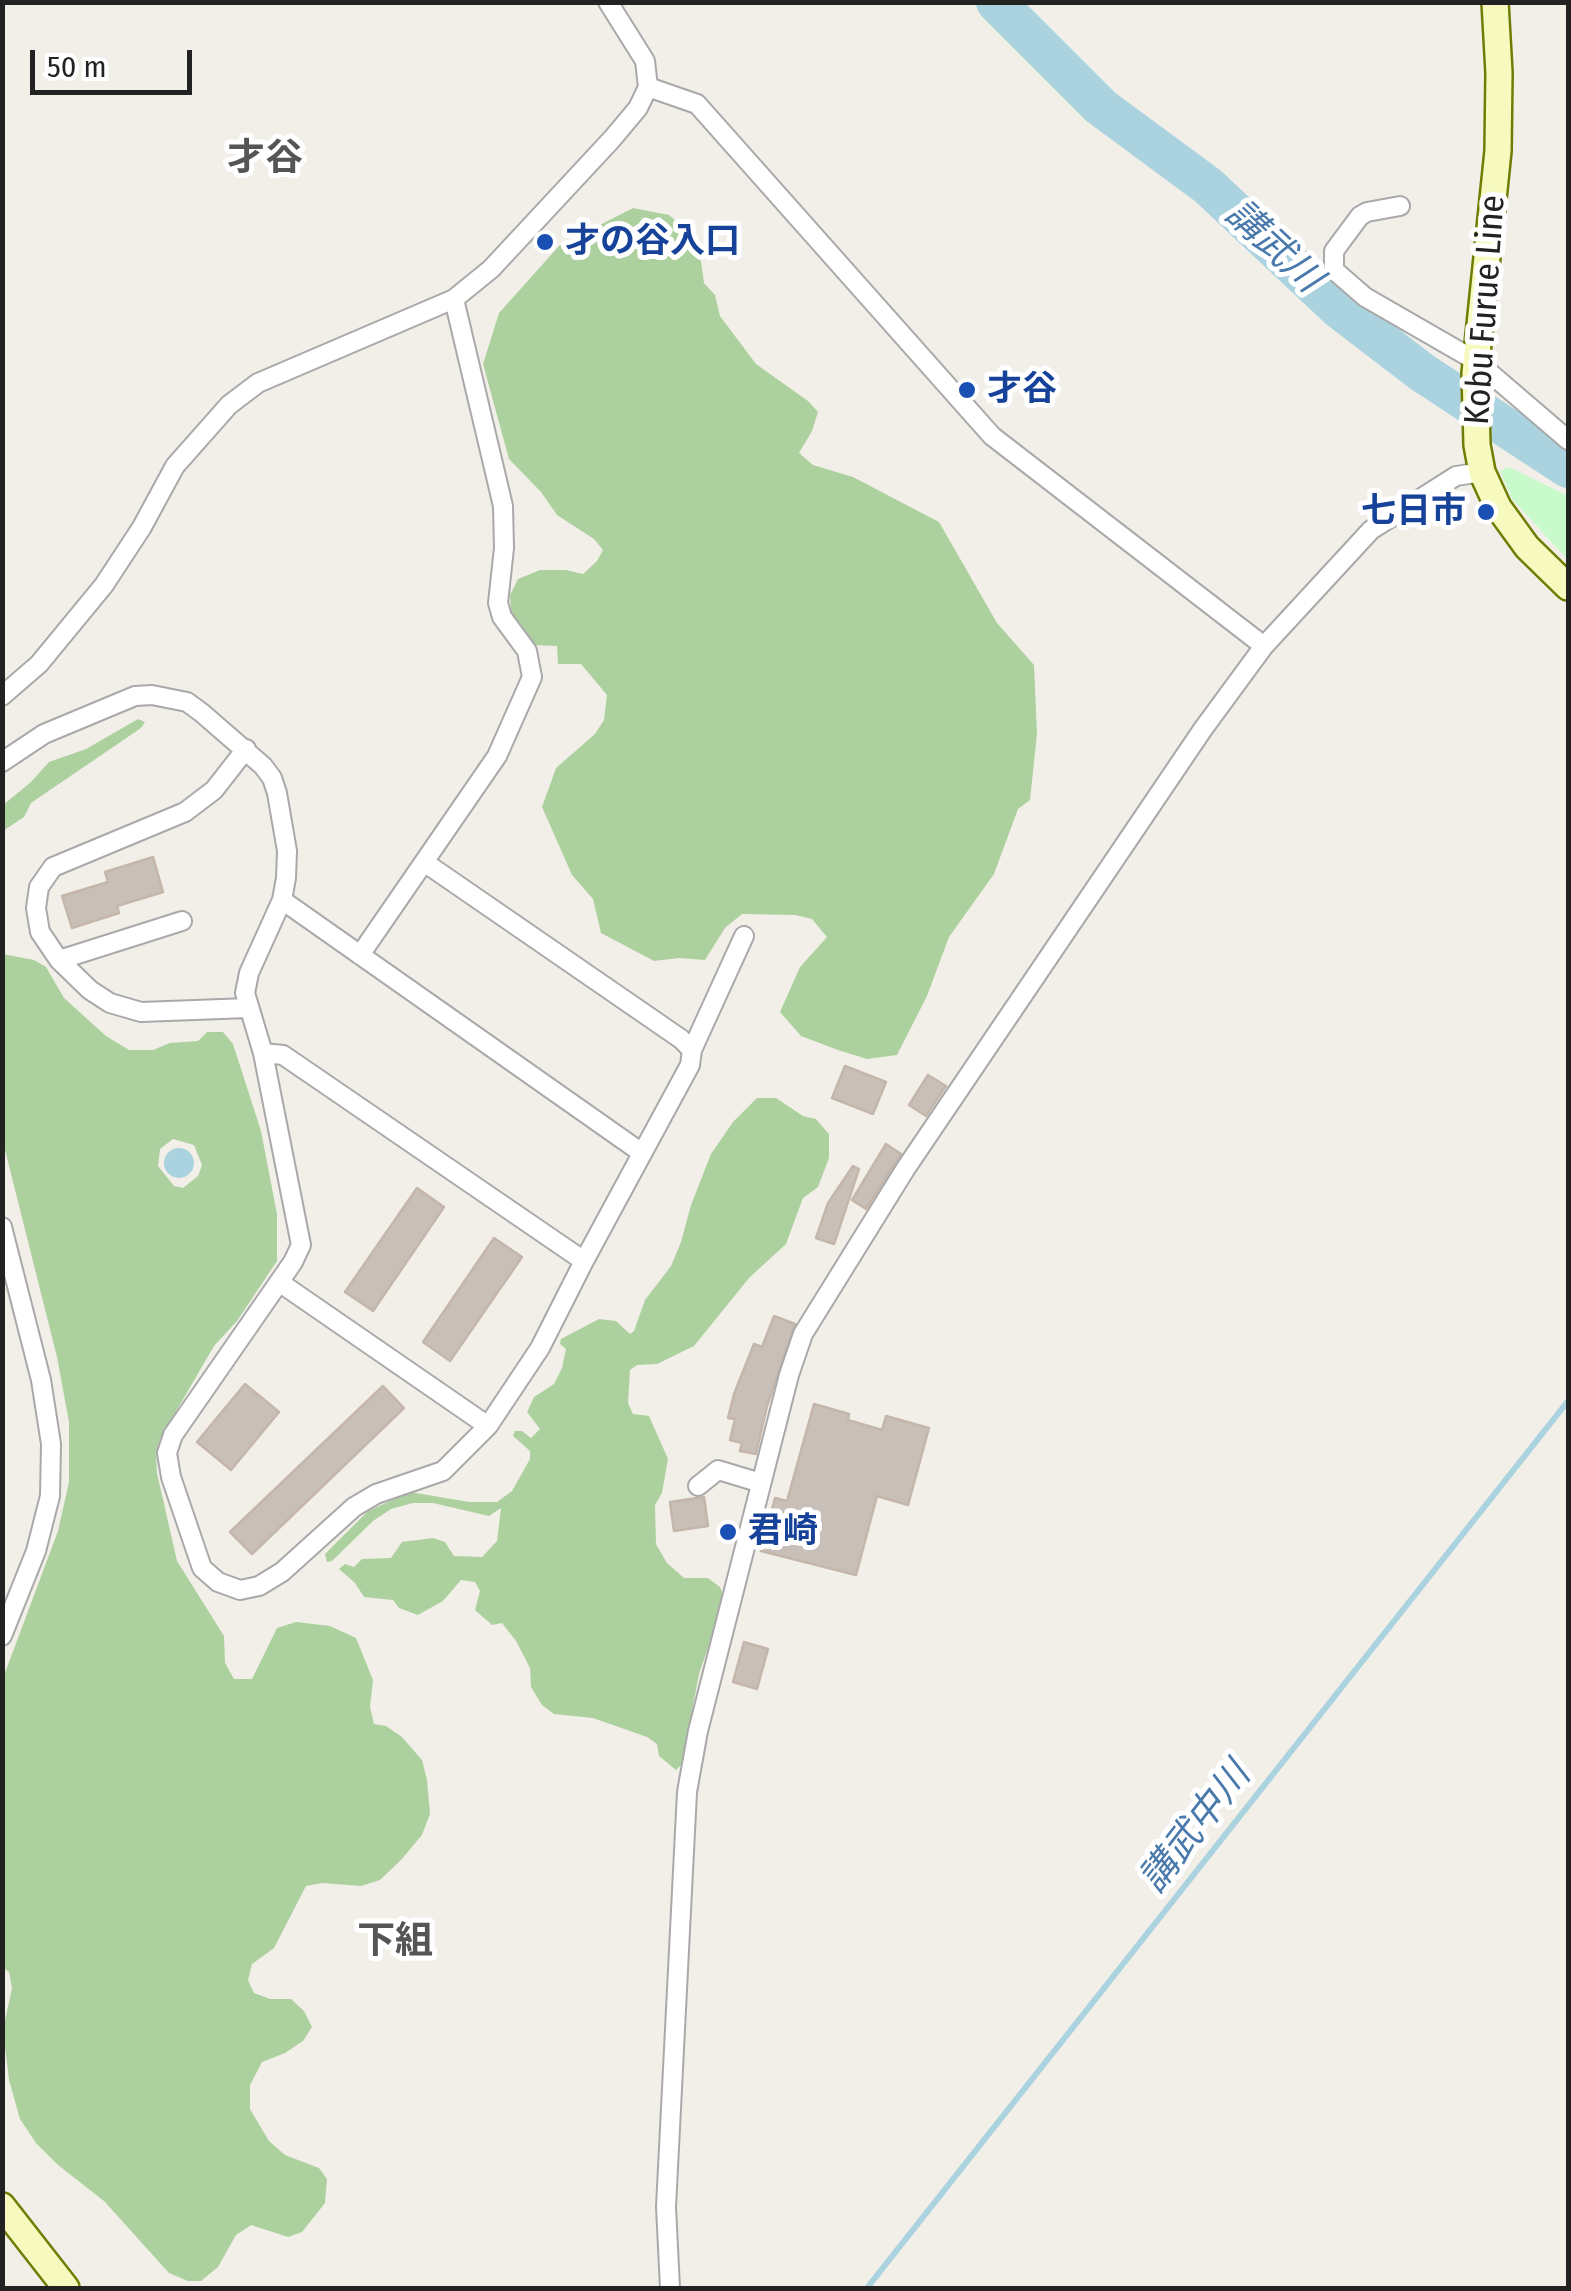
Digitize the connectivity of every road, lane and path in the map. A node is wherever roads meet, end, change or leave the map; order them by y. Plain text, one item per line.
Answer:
1 (608, 2) edge
2 (1495, 2) edge
3 (648, 86) junction
4 (1400, 206) dead end
5 (454, 299) junction
6 (1476, 367) junction
7 (1568, 440) edge
8 (1482, 472) junction
9 (1568, 587) edge
10 (1264, 646) junction
11 (2, 696) edge
12 (246, 749) junction
13 (2, 762) edge
14 (424, 862) junction
15 (282, 900) junction
16 (182, 921) dead end
17 (744, 936) dead end
18 (360, 955) junction
19 (59, 960) junction
20 (248, 1008) junction
21 (692, 1050) junction
22 (263, 1054) junction
23 (642, 1153) junction
24 (2, 1227) edge
25 (584, 1261) junction
26 (279, 1282) junction
27 (488, 1426) junction
28 (762, 1483) junction
29 (698, 1486) dead end
30 (2, 1636) edge
31 (2, 2206) edge
32 (66, 2288) edge
33 (670, 2288) edge

1 - 3 street
2 - 6 main road, Kobu Furue Line
3 - 5 street
3 - 10 street
4 - 6 street
5 - 11 street
5 - 14 street
6 - 7 street
6 - 8 main road, Kobu Furue Line
8 - 9 main road, Kobu Furue Line
8 - 10 street
10 - 28 street
12 - 13 street
12 - 15 street
12 - 19 street
14 - 18 street
14 - 21 street
15 - 18 street
15 - 20 street
16 - 19 street
17 - 21 street
18 - 23 street
19 - 20 street
20 - 22 street
21 - 23 street
22 - 25 street
22 - 26 street
23 - 25 street
24 - 30 street
25 - 27 street
26 - 27 street
26 - 27 street
28 - 29 street
28 - 33 street
31 - 32 main road

